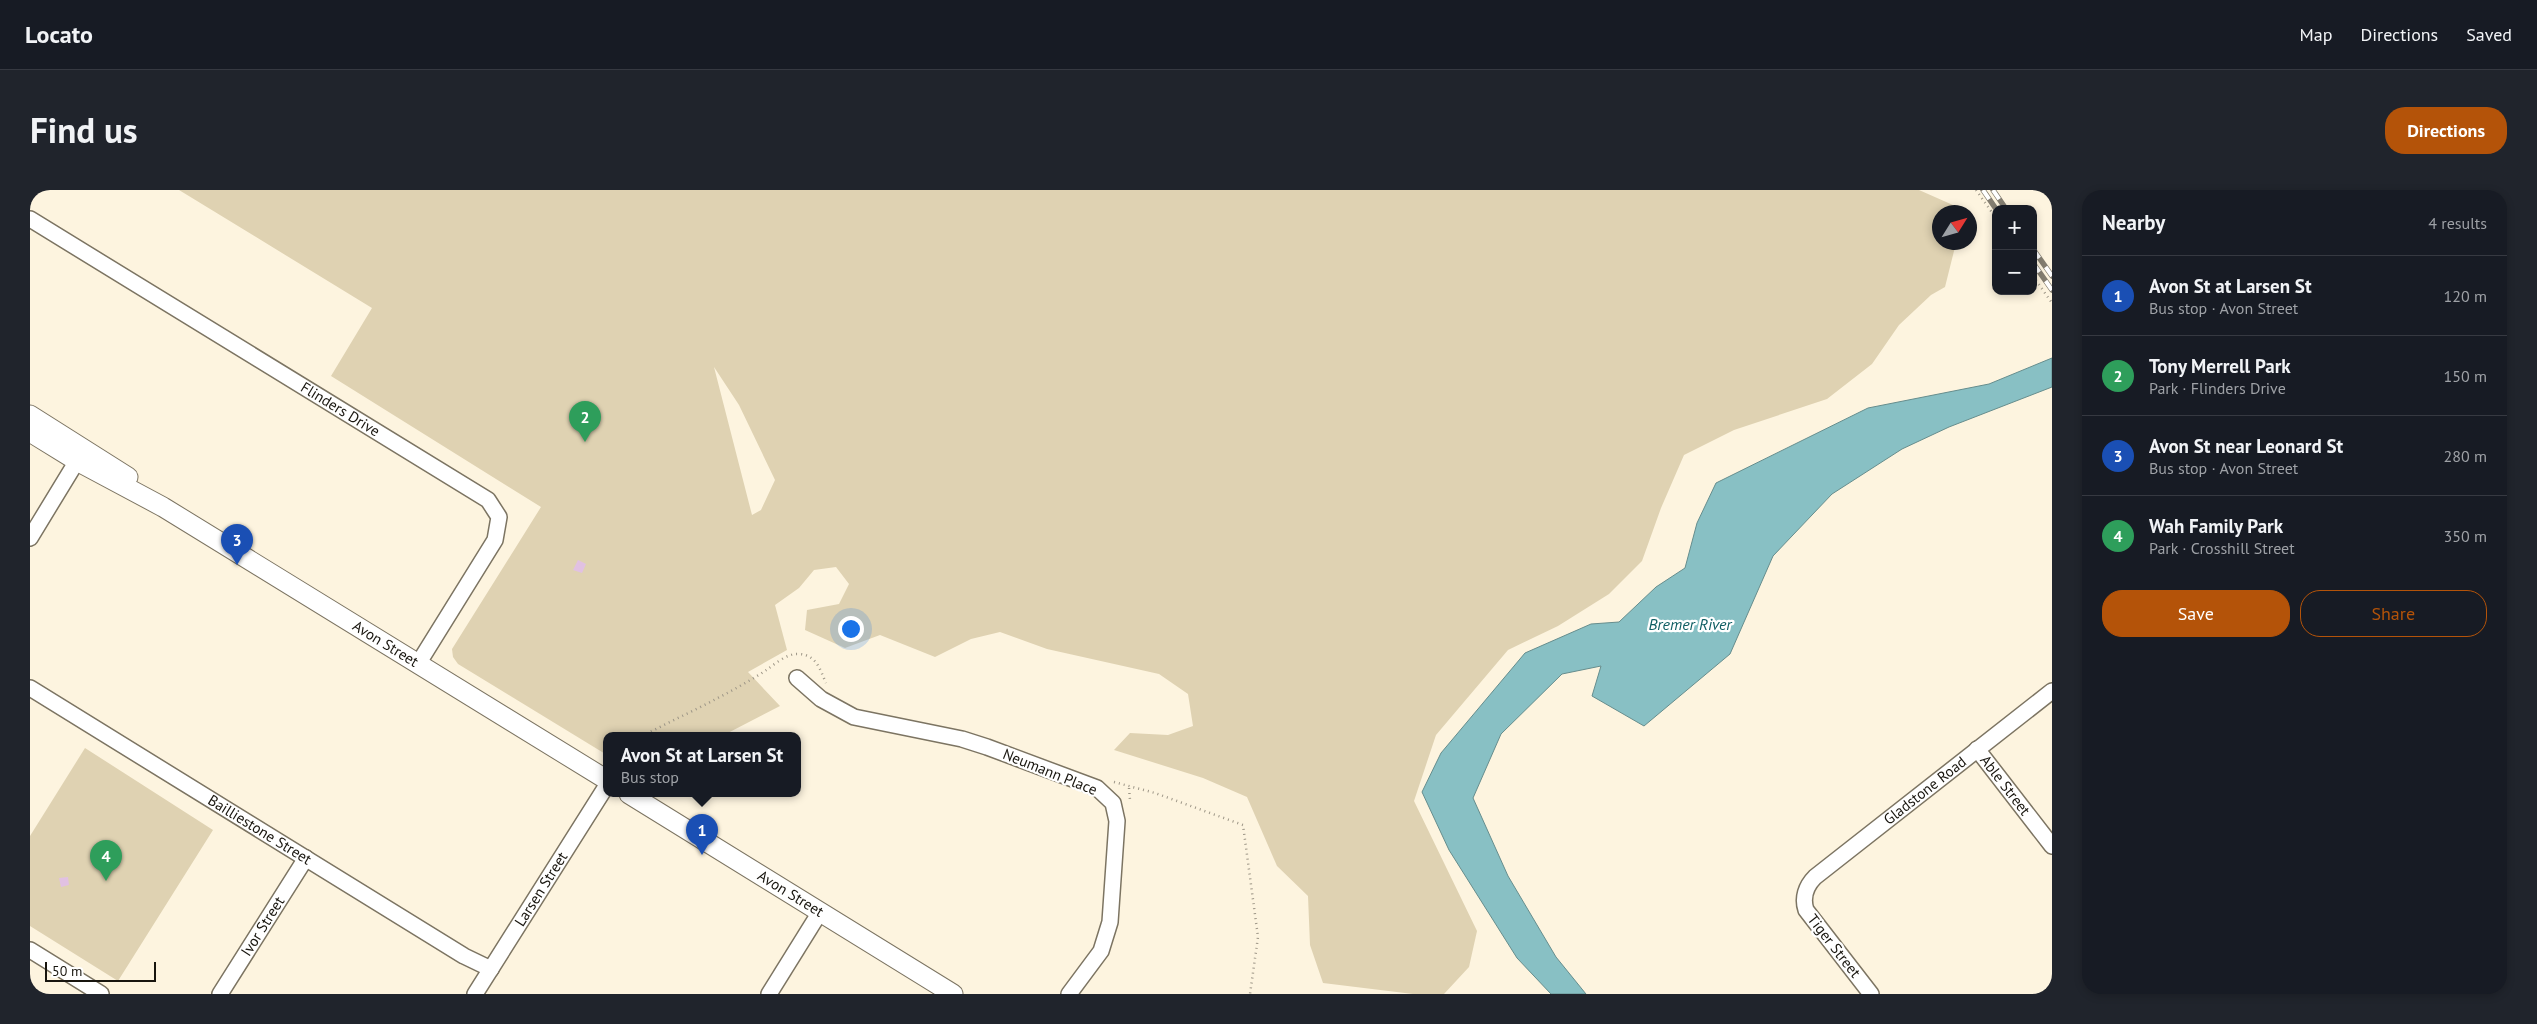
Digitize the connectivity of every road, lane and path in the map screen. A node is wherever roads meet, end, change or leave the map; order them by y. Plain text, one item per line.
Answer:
1 (1976, 190) edge
2 (1992, 212) edge
3 (30, 219) edge
4 (2037, 282) edge
5 (2052, 303) edge
6 (30, 415) edge
7 (30, 432) edge
8 (81, 455) junction
9 (30, 538) edge
10 (418, 664) junction
11 (753, 678) dead end
12 (797, 678) dead end
13 (30, 688) edge
14 (2052, 691) edge
15 (650, 732) edge
16 (1977, 749) junction
17 (603, 778) edge
18 (1130, 788) dead end
19 (603, 791) edge
20 (634, 797) edge
21 (1130, 800) dead end
22 (2052, 846) edge
23 (306, 858) junction
24 (1805, 896) joint
25 (820, 912) junction
26 (30, 950) edge
27 (491, 969) junction
28 (101, 994) edge
29 (220, 994) edge
30 (476, 994) edge
31 (769, 994) edge
32 (953, 994) edge
33 (1069, 994) edge
34 (1871, 994) edge

1 - 2 path
3 - 10 street, Flinders Drive
4 - 5 path
6 - 8 street, Avon Street
7 - 8 street, Avon Street
8 - 9 street
8 - 10 street, Avon Street
10 - 17 street, Avon Street
11 - 15 path
12 - 33 street, Neumann Place
13 - 23 street, Bailliestone Street
14 - 16 street, Gladstone Road
16 - 22 street, Able Street
16 - 24 street, Gladstone Road
18 - 21 path
19 - 27 street, Larsen Street
20 - 25 street, Avon Street
23 - 27 street, Bailliestone Street
23 - 29 street, Ivor Street
24 - 34 street, Tiger Street
25 - 31 street
25 - 32 street, Avon Street
26 - 28 street
27 - 30 street, Larsen Street

